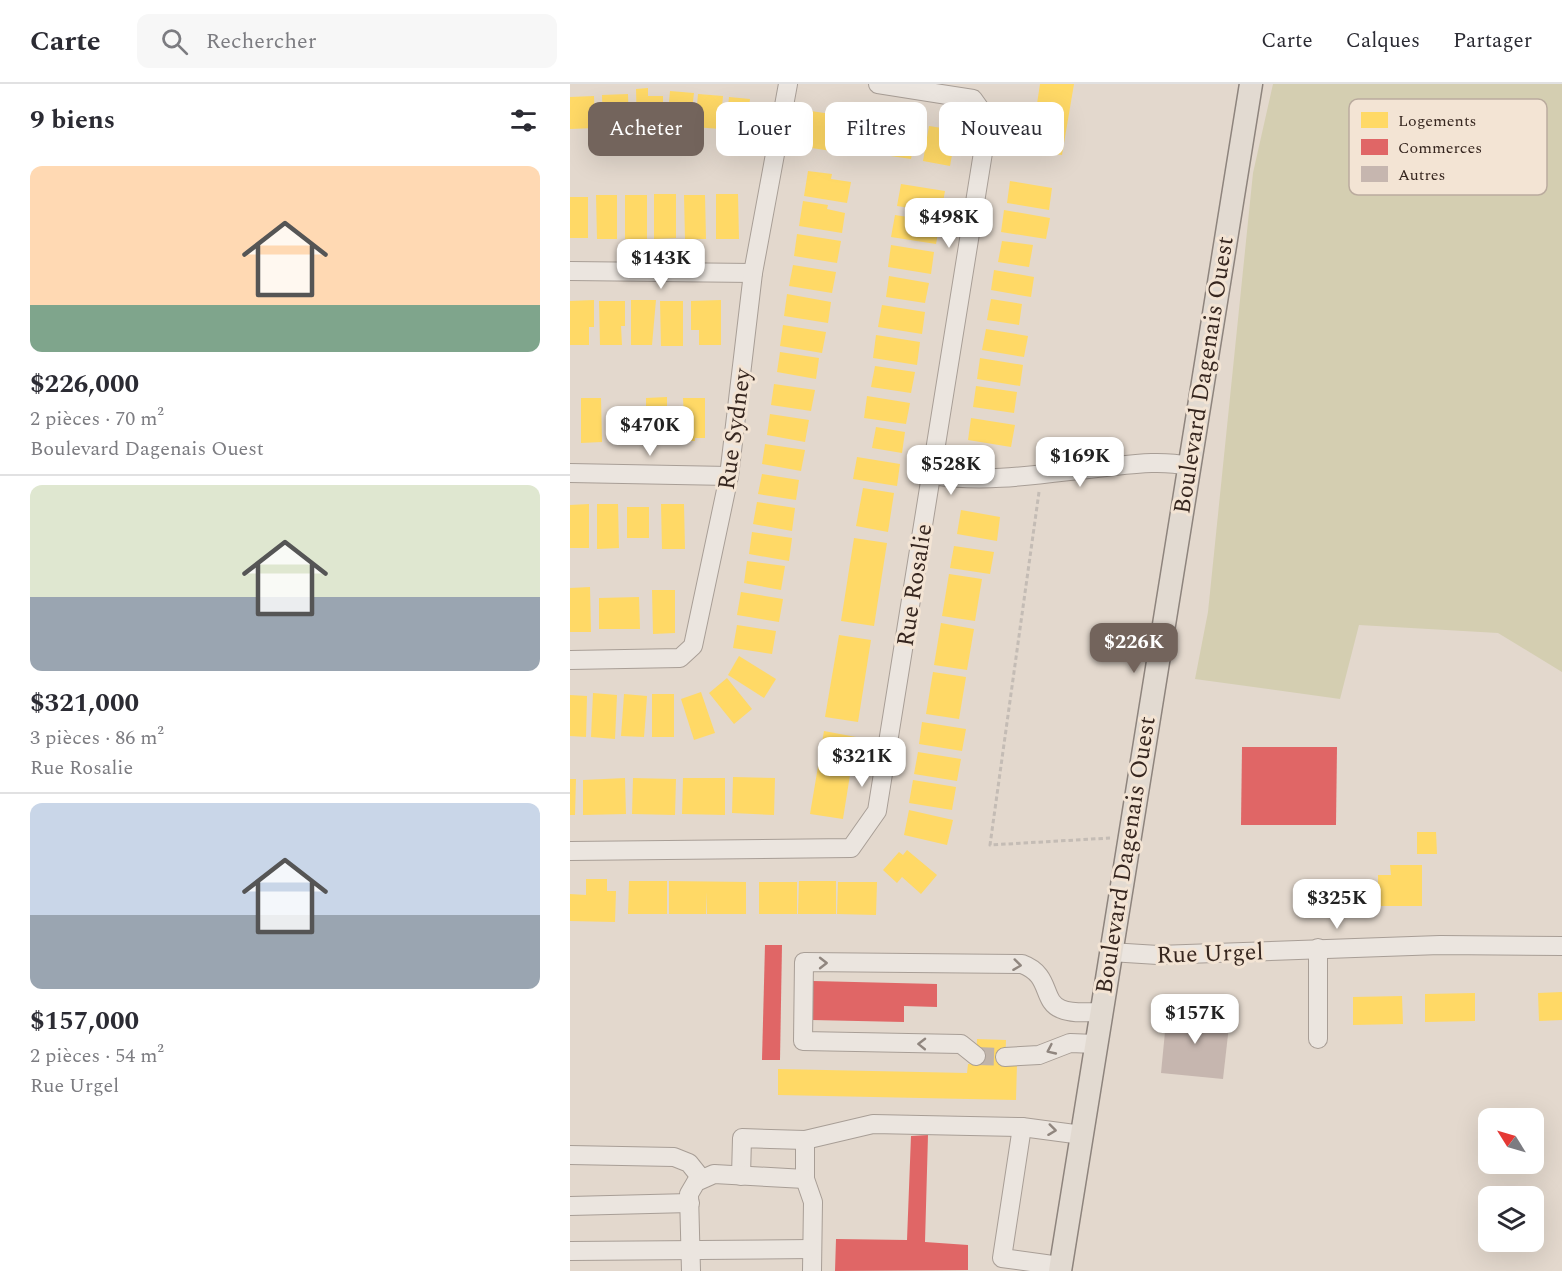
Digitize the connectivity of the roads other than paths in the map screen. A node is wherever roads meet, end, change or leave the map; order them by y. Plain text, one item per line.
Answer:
1 (788, 84) edge
2 (878, 84) edge
3 (1251, 84) edge
4 (570, 271) edge
5 (753, 273) junction
6 (1189, 466) junction
7 (570, 473) edge
8 (932, 475) junction
9 (729, 476) junction
10 (570, 660) edge
11 (570, 851) edge
12 (1562, 946) edge
13 (1318, 948) junction
14 (1110, 952) junction
15 (1101, 1012) junction
16 (1318, 1039) dead end
17 (1096, 1044) junction
18 (976, 1056) tunnel mouth
19 (1005, 1057) tunnel mouth
20 (1022, 1127) junction
21 (1082, 1135) junction
22 (806, 1140) junction
23 (570, 1155) edge
24 (741, 1176) junction
25 (701, 1178) junction
26 (805, 1179) junction
27 (690, 1203) junction
28 (570, 1206) edge
29 (812, 1249) junction
30 (570, 1251) edge
31 (690, 1251) junction
32 (1001, 1265) edge
33 (1060, 1268) edge
34 (691, 1271) edge
35 (812, 1271) edge

1 - 5 street, Rue Sydney
2 - 8 street, Rue Rosalie
3 - 6 main road, Boulevard Dagenais Ouest
4 - 5 street
5 - 9 street, Rue Sydney
6 - 8 street
6 - 14 main road, Boulevard Dagenais Ouest
7 - 9 street
8 - 11 street, Rue Rosalie
9 - 10 street, Rue Sydney
12 - 13 street, Rue Urgel
13 - 14 street, Rue Urgel
13 - 16 street
14 - 15 main road, Boulevard Dagenais Ouest
15 - 17 main road, Boulevard Dagenais Ouest
18 -> 15 street
17 -> 19 street
17 - 21 main road, Boulevard Dagenais Ouest
20 -> 21 street
20 - 22 street
20 - 32 street
21 - 33 main road, Boulevard Dagenais Ouest
22 - 24 street
22 - 26 street
23 - 25 street
24 - 25 street
24 - 26 street
25 - 27 street
26 - 29 street
27 - 28 street
27 - 31 street
29 - 31 street
29 - 35 street
30 - 31 street
31 - 34 street
32 - 33 street

